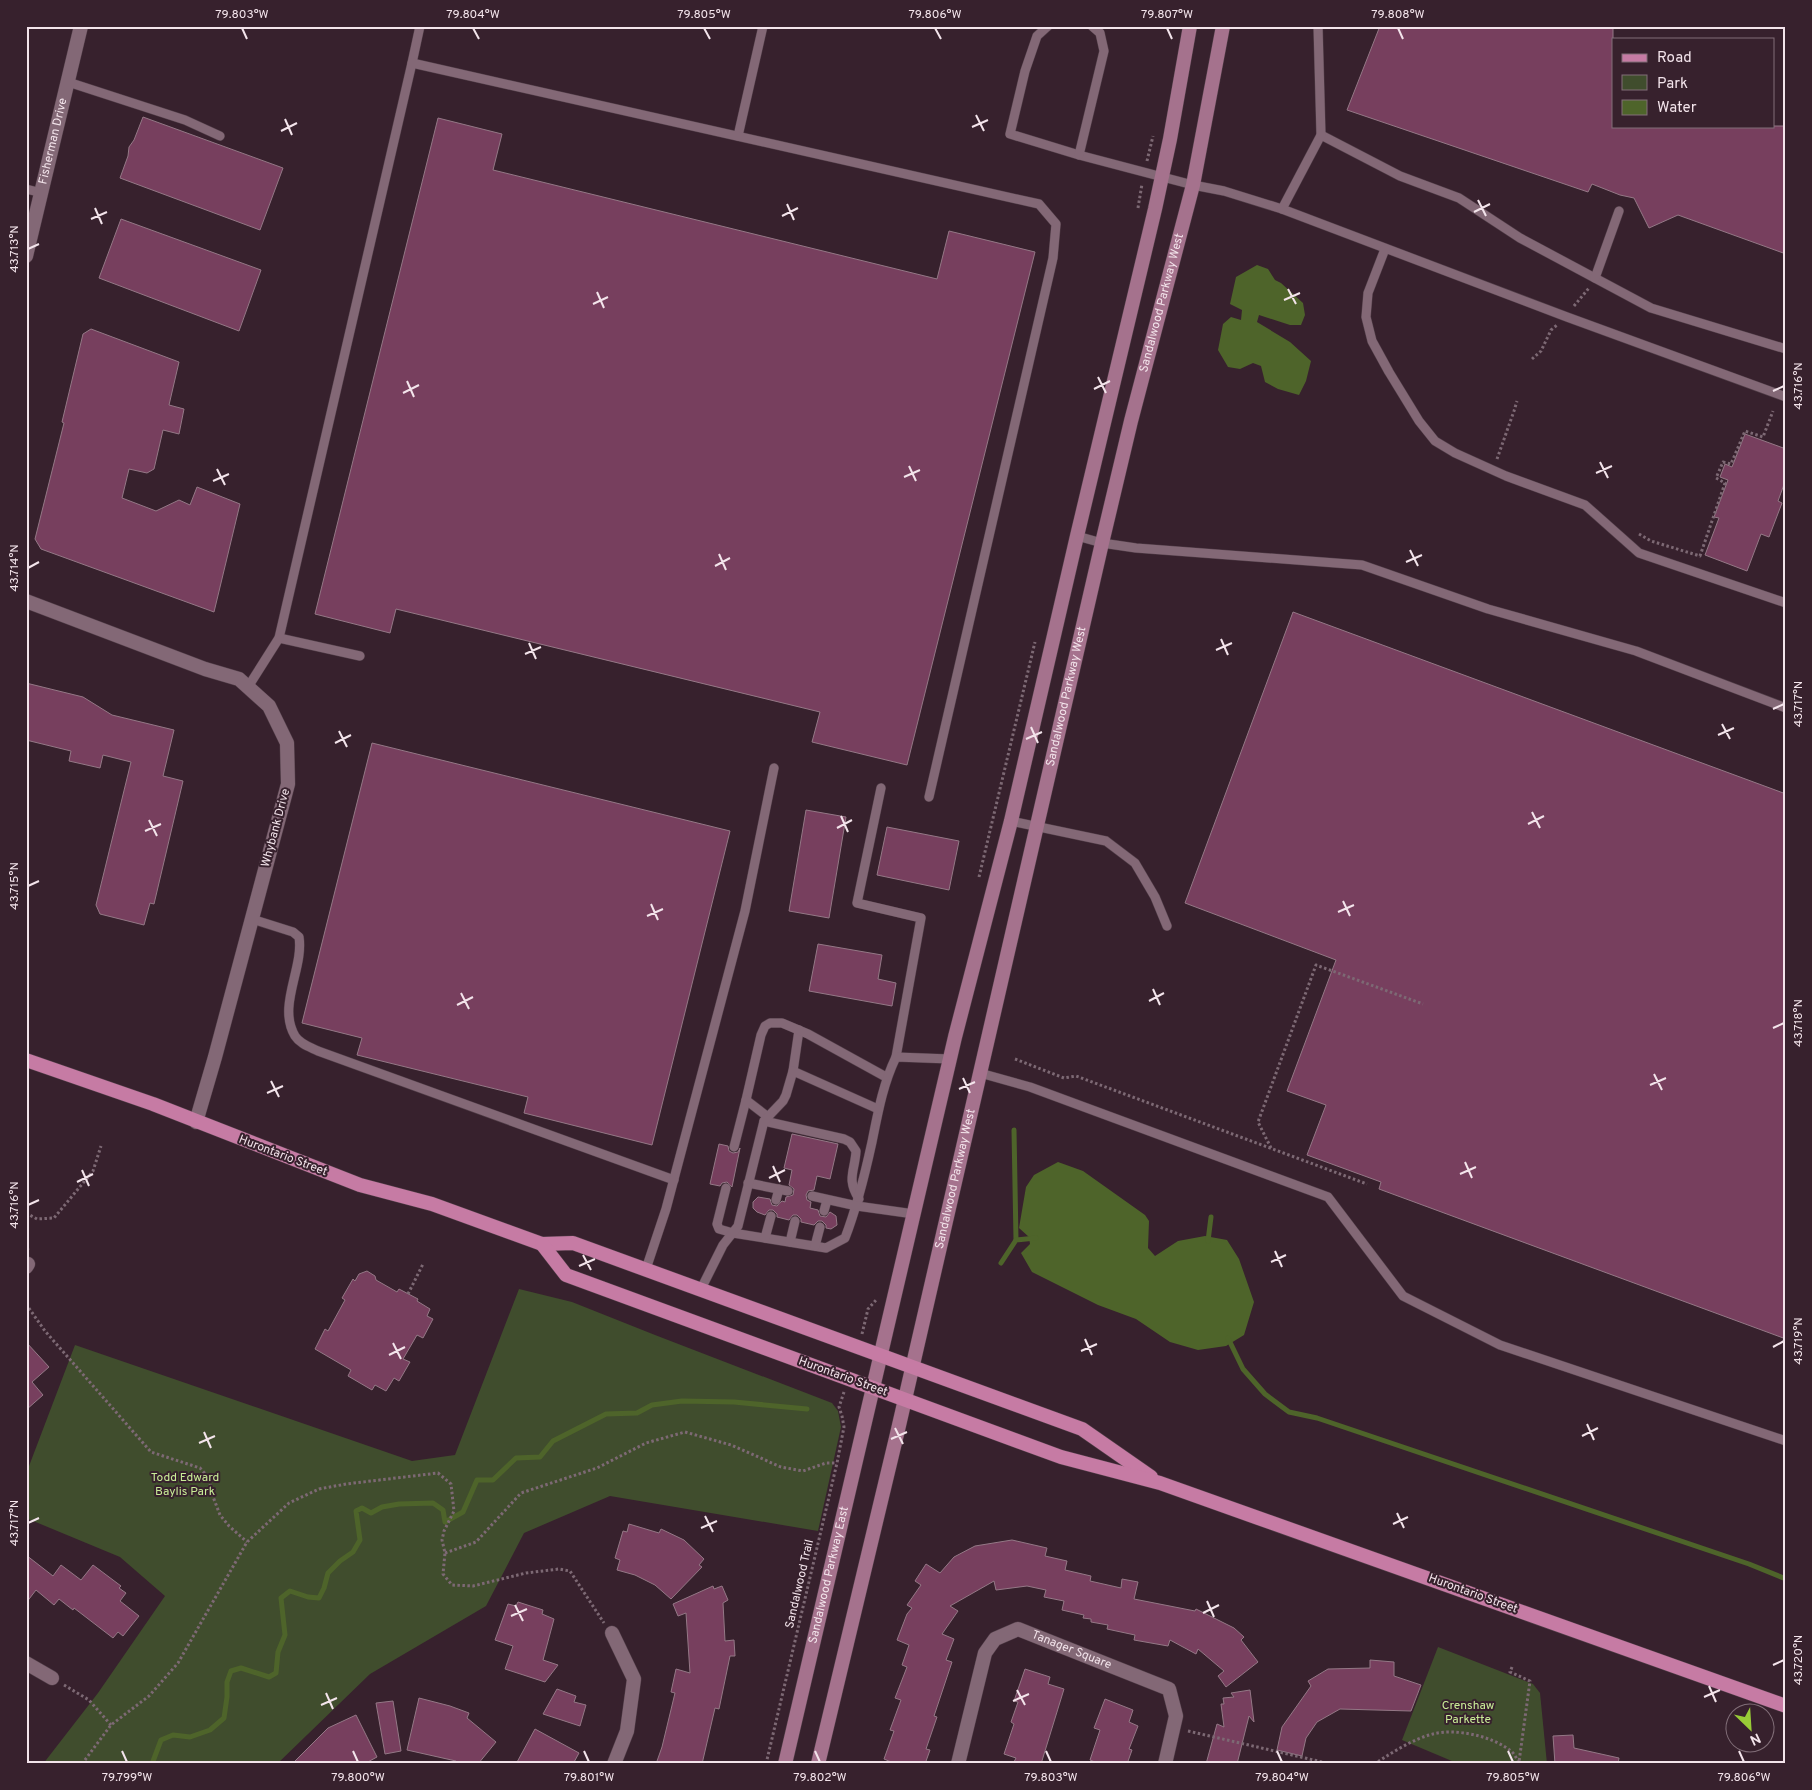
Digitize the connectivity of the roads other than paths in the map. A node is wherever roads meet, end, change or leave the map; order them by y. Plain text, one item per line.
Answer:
1 (81, 26) edge
2 (420, 26) edge
3 (764, 26) edge
4 (1048, 26) edge
5 (1092, 26) edge
6 (1190, 26) edge
7 (1223, 26) edge
8 (1318, 26) edge
9 (1101, 29) edge
10 (412, 63) junction
11 (68, 82) junction
12 (220, 136) dead end
13 (738, 136) junction
14 (1321, 136) junction
15 (1079, 155) junction
16 (1162, 176) junction
17 (1193, 184) junction
18 (26, 189) edge
19 (42, 193) junction
20 (1282, 209) junction
21 (1619, 211) dead end
22 (1385, 249) junction
23 (26, 256) edge
24 (1595, 278) junction
25 (1786, 349) edge
26 (1786, 397) edge
27 (1077, 536) junction
28 (1102, 543) junction
29 (26, 601) edge
30 (1786, 603) edge
31 (279, 638) junction
32 (360, 656) dead end
33 (248, 687) junction
34 (1786, 708) edge
35 (774, 768) dead end
36 (881, 788) dead end
37 (930, 797) dead end
38 (1011, 821) junction
39 (1036, 827) junction
40 (252, 919) junction
41 (1167, 926) dead end
42 (799, 1030) junction
43 (896, 1057) junction
44 (950, 1058) junction
45 (26, 1060) edge
46 (792, 1072) junction
47 (980, 1073) junction
48 (886, 1078) junction
49 (746, 1100) junction
50 (878, 1109) junction
51 (766, 1119) junction
52 (196, 1122) junction
53 (734, 1147) dead end
54 (674, 1180) junction
55 (748, 1183) junction
56 (726, 1188) dead end
57 (812, 1196) dead end
58 (776, 1200) dead end
59 (827, 1200) junction
60 (858, 1203) junction
61 (824, 1211) dead end
62 (914, 1214) junction
63 (771, 1216) dead end
64 (795, 1221) dead end
65 (820, 1227) dead end
66 (733, 1233) junction
67 (765, 1238) junction
68 (790, 1242) junction
69 (542, 1244) junction
70 (815, 1246) junction
71 (646, 1269) junction
72 (701, 1289) junction
73 (880, 1355) junction
74 (912, 1367) junction
75 (873, 1387) junction
76 (905, 1399) junction
77 (1786, 1441) edge
78 (1160, 1483) junction
79 (612, 1633) road end
80 (26, 1664) edge
81 (52, 1678) road end
82 (1786, 1706) edge
83 (614, 1764) edge
84 (785, 1764) edge
85 (818, 1764) edge
86 (958, 1764) edge
87 (1165, 1764) edge

1 - 11 street, Fisherman Drive
2 - 10 lane
3 - 13 lane
4 - 15 lane
5 - 9 lane
6 - 16 main road, Sandalwood Parkway West
7 - 17 main road, Sandalwood Parkway West
8 - 14 lane
9 - 15 lane
10 - 13 lane
10 - 31 lane
11 - 12 lane
11 - 19 street, Fisherman Drive
13 - 37 lane
14 - 20 lane
14 - 24 lane
15 - 16 lane
16 - 17 lane
16 - 27 main road, Sandalwood Parkway West
17 - 20 lane
17 - 28 main road, Sandalwood Parkway West
18 - 19 lane
19 - 23 street, Fisherman Drive
20 - 22 lane
21 - 24 lane
22 - 26 lane
22 - 30 lane
24 - 25 lane
27 - 28 lane
27 - 38 main road, Sandalwood Parkway West
28 - 34 lane
28 - 39 main road, Sandalwood Parkway West
29 - 33 street, Whybank Drive
31 - 32 lane
31 - 33 lane
33 - 40 street, Whybank Drive
35 - 54 lane
36 - 43 lane
38 - 39 lane
38 - 44 main road, Sandalwood Parkway West
39 - 41 lane
39 - 47 main road, Sandalwood Parkway West
40 - 52 street, Whybank Drive
40 - 54 lane
42 - 46 lane
42 - 48 lane
42 - 49 lane
43 - 44 lane
43 - 48 lane
44 - 62 main road, Sandalwood Parkway West
45 - 52 main road, Hurontario Street
46 - 50 lane
46 - 51 lane
47 - 74 main road, Sandalwood Parkway West
47 - 77 lane
48 - 50 lane
49 - 51 lane
49 - 53 lane
50 - 60 lane
51 - 55 lane
51 - 60 lane
52 - 69 main road, Hurontario Street
54 - 71 lane
55 - 58 lane
55 - 66 lane
56 - 66 lane
57 - 59 lane
59 - 60 lane
59 - 61 lane
60 - 62 lane
60 - 70 lane
62 - 73 main road, Sandalwood Parkway West
63 - 67 lane
64 - 68 lane
65 - 70 lane
66 - 67 lane
66 - 72 lane
67 - 68 lane
68 - 70 lane
69 - 71 main road, Hurontario Street
69 - 75 main road, Hurontario Street
71 - 72 main road, Hurontario Street
72 - 73 main road, Hurontario Street
73 - 74 main road, Hurontario Street
73 - 75 main road, Sandalwood Parkway East
74 - 76 main road, Sandalwood Parkway West
74 - 78 main road, Hurontario Street
75 - 76 main road, Hurontario Street
75 - 84 main road, Sandalwood Parkway East
76 - 78 main road, Hurontario Street
76 - 85 main road
78 - 82 main road, Hurontario Street
79 - 83 street
80 - 81 street
86 - 87 street, Tanager Square

